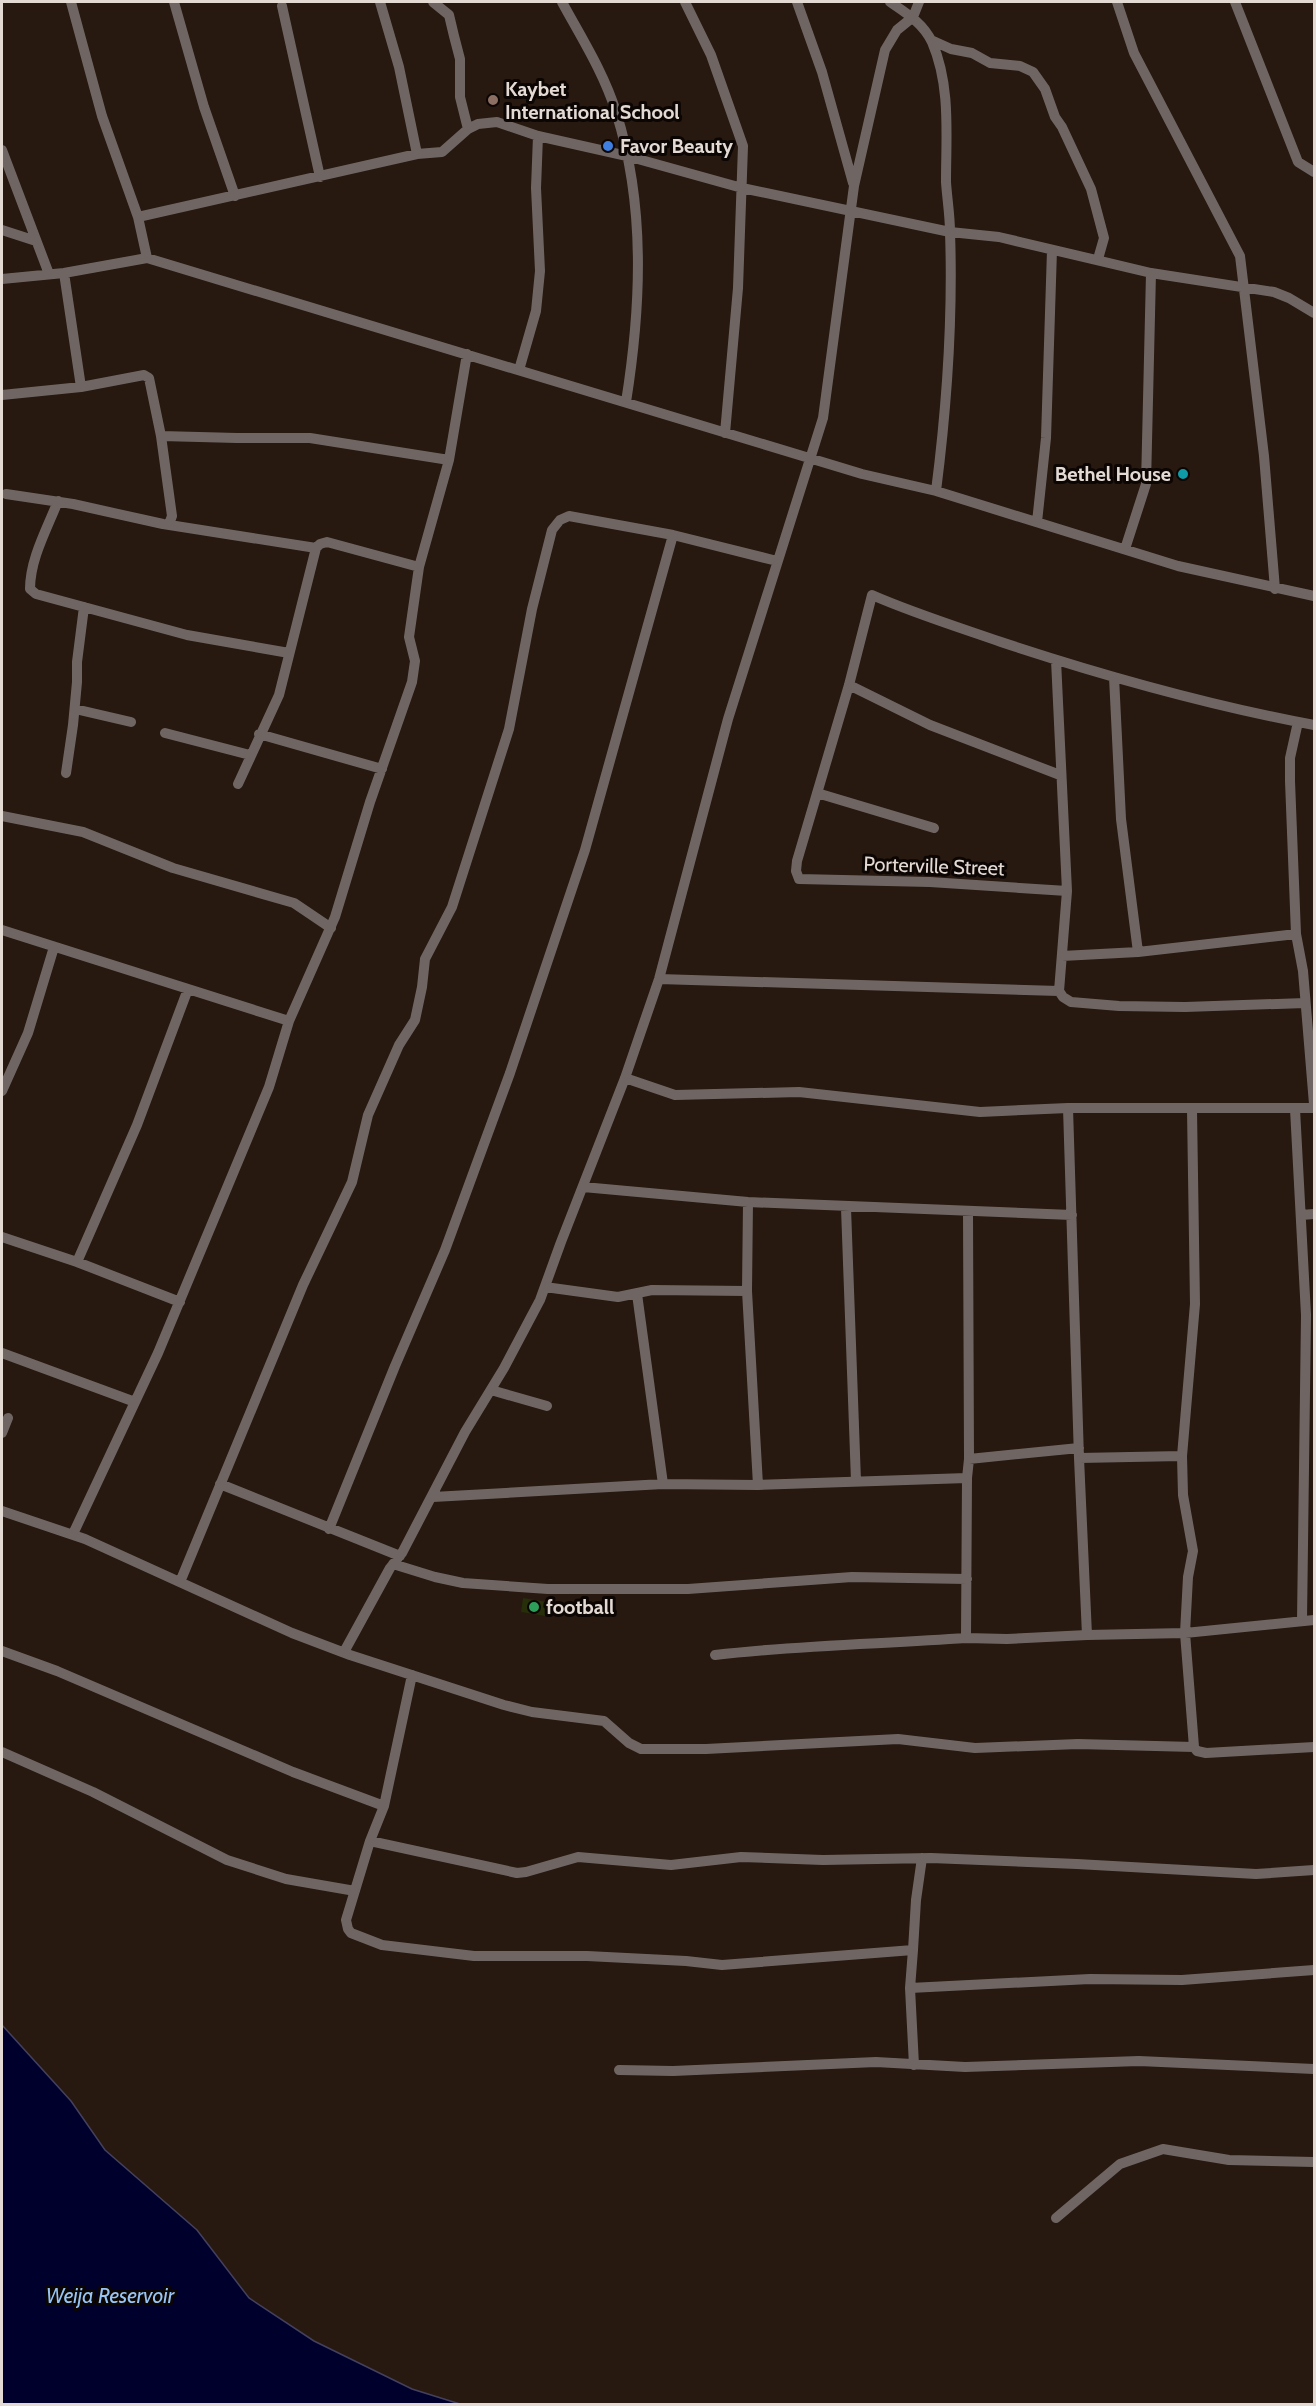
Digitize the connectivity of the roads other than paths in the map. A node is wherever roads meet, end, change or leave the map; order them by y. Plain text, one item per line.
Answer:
1 (71, 2) edge
2 (174, 2) edge
3 (380, 2) edge
4 (433, 2) edge
5 (562, 2) edge
6 (685, 2) edge
7 (796, 2) edge
8 (890, 2) edge
9 (919, 2) edge
10 (1117, 2) edge
11 (1235, 2) edge
12 (282, 6) dead end
13 (914, 17) junction
14 (931, 40) junction
15 (468, 129) junction
16 (538, 136) junction
17 (2, 150) edge
18 (417, 154) junction
19 (627, 156) junction
20 (1314, 172) edge
21 (320, 177) junction
22 (854, 186) junction
23 (742, 188) junction
24 (235, 196) junction
25 (852, 210) junction
26 (138, 217) junction
27 (2, 230) edge
28 (950, 232) junction
29 (36, 241) junction
30 (1052, 250) junction
31 (147, 258) junction
32 (1098, 259) junction
33 (64, 273) junction
34 (1151, 273) junction
35 (49, 274) junction
36 (2, 279) edge
37 (1244, 288) junction
38 (1314, 313) edge
39 (467, 354) junction
40 (519, 370) junction
41 (81, 387) junction
42 (2, 395) edge
43 (626, 402) junction
44 (725, 433) junction
45 (161, 435) junction
46 (809, 458) junction
47 (449, 460) junction
48 (936, 491) junction
49 (6, 494) dead end
50 (58, 501) junction
51 (1037, 522) junction
52 (169, 524) junction
53 (673, 535) junction
54 (316, 548) junction
55 (1125, 549) junction
56 (777, 561) junction
57 (419, 567) junction
58 (1275, 589) junction
59 (1314, 596) edge
60 (84, 608) junction
61 (288, 653) junction
62 (1056, 660) junction
63 (1114, 678) junction
64 (849, 685) junction
65 (75, 709) junction
66 (130, 722) dead end
67 (1298, 722) junction
68 (1314, 725) edge
69 (165, 733) dead end
70 (259, 734) junction
71 (250, 755) junction
72 (382, 769) junction
73 (66, 773) dead end
74 (1060, 775) junction
75 (238, 784) dead end
76 (817, 794) junction
77 (2, 816) edge
78 (934, 828) dead end
79 (1067, 891) junction
80 (330, 928) junction
81 (2, 930) edge
82 (1296, 934) junction
83 (54, 947) junction
84 (1138, 952) junction
85 (1062, 956) junction
86 (659, 979) junction
87 (188, 989) junction
88 (1059, 991) junction
89 (1305, 1003) junction
90 (289, 1021) junction
91 (625, 1078) junction
92 (2, 1091) edge
93 (1314, 1106) edge
94 (1068, 1108) junction
95 (1295, 1109) junction
96 (1192, 1110) junction
97 (583, 1187) junction
98 (748, 1202) junction
99 (846, 1208) junction
100 (968, 1211) junction
101 (1314, 1214) edge
102 (1072, 1215) junction
103 (1300, 1215) junction
104 (2, 1237) edge
105 (77, 1262) junction
106 (545, 1287) junction
107 (747, 1291) junction
108 (637, 1294) junction
109 (180, 1302) junction
110 (1310, 1315) edge
111 (2, 1353) edge
112 (491, 1390) junction
113 (135, 1402) junction
114 (547, 1406) dead end
115 (8, 1418) dead end
116 (2, 1433) edge
117 (1079, 1453) junction
118 (1182, 1456) junction
119 (969, 1459) junction
120 (967, 1478) junction
121 (856, 1480) junction
122 (220, 1484) junction
123 (663, 1484) junction
124 (758, 1485) junction
125 (433, 1497) junction
126 (2, 1511) edge
127 (329, 1529) junction
128 (73, 1534) junction
129 (396, 1560) junction
130 (967, 1579) junction
131 (180, 1582) junction
132 (1314, 1620) edge
133 (1302, 1621) junction
134 (1185, 1633) junction
135 (1087, 1635) junction
136 (966, 1638) junction
137 (2, 1651) edge
138 (344, 1653) junction
139 (715, 1655) dead end
140 (412, 1676) junction
141 (1194, 1747) junction
142 (1314, 1747) edge
143 (2, 1752) edge
144 (384, 1806) junction
145 (370, 1841) junction
146 (922, 1858) junction
147 (1314, 1870) edge
148 (355, 1892) junction
149 (913, 1950) junction
150 (1314, 1970) edge
151 (910, 1988) junction
152 (914, 2065) junction
153 (1314, 2069) edge
154 (620, 2070) dead end
155 (1314, 2163) edge
156 (1056, 2218) dead end

1 - 26 street
2 - 24 street
3 - 18 street
4 - 15 street
5 - 19 street
6 - 23 street
7 - 22 street
8 - 13 street
9 - 13 street
10 - 37 street
11 - 20 street
12 - 21 street
13 - 14 street
13 - 22 street
14 - 28 street
14 - 32 street
15 - 16 street
15 - 18 street
16 - 19 street
16 - 40 street
17 - 29 street
18 - 21 street
19 - 23 street
19 - 43 street
21 - 24 street
22 - 25 street
23 - 25 street
23 - 44 street
24 - 26 street
25 - 28 street
25 - 46 street
26 - 31 street
27 - 29 street
28 - 30 street
28 - 48 street
29 - 35 street
30 - 32 street
30 - 51 street
31 - 33 street
31 - 39 street
32 - 34 street
33 - 35 street
33 - 41 street
34 - 37 street
34 - 55 street
35 - 36 street
37 - 38 street
37 - 58 street
39 - 40 street
39 - 47 street
40 - 43 street
41 - 42 street
41 - 45 street
43 - 44 street
44 - 46 street
45 - 47 street
45 - 52 street
46 - 48 street
46 - 56 street
47 - 57 street
48 - 51 street
49 - 50 street
50 - 52 street
50 - 60 street
51 - 55 street
52 - 54 street
53 - 56 street
53 - 122 street
53 - 127 street
54 - 57 street
54 - 61 street
55 - 58 street
56 - 86 street
57 - 72 street
58 - 59 street
60 - 61 street
60 - 65 street
61 - 70 street
62 - 63 street
62 - 64 street
62 - 74 street
63 - 67 street
63 - 84 street
64 - 74 street
64 - 76 street
65 - 66 street
65 - 73 street
67 - 68 street
67 - 82 street
69 - 71 street
70 - 71 street
70 - 72 street
71 - 75 street
72 - 80 street
74 - 79 street
76 - 78 street
76 - 79 street, Porterville Street
77 - 80 street
79 - 85 street
80 - 90 street
81 - 83 street
82 - 84 street
82 - 89 street
83 - 87 street
83 - 92 street
84 - 85 street
85 - 88 street
86 - 88 street
86 - 91 street
87 - 90 street
87 - 105 street
88 - 89 street
89 - 93 street
90 - 109 street
91 - 94 street
91 - 97 street
93 - 95 street
94 - 96 street
94 - 102 street
95 - 96 street
95 - 103 street
96 - 118 street
97 - 98 street
97 - 106 street
98 - 99 street
98 - 107 street
99 - 100 street
99 - 121 street
100 - 102 street
100 - 119 street
101 - 103 street
102 - 117 street
103 - 110 street
104 - 105 street
105 - 109 street
106 - 108 street
106 - 112 street
107 - 108 street
107 - 124 street
108 - 123 street
109 - 113 street
110 - 133 street
111 - 113 street
112 - 114 street
112 - 125 street
113 - 128 street
115 - 116 street
117 - 118 street
117 - 119 street
117 - 135 street
118 - 134 street
119 - 120 street
120 - 121 street
120 - 130 street
121 - 124 street
122 - 127 street
122 - 131 street
123 - 124 street
123 - 125 street
125 - 129 street
126 - 128 street
127 - 129 street
128 - 131 street
129 - 130 street
129 - 138 street
130 - 136 street
131 - 138 street
132 - 133 street
133 - 134 street
134 - 135 street
134 - 141 street
135 - 136 street
136 - 139 street
137 - 144 street
138 - 140 street
140 - 141 street
140 - 144 street
141 - 142 street
143 - 148 street
144 - 145 street
145 - 146 street
145 - 148 street
146 - 147 street
146 - 149 street
148 - 149 street
149 - 151 street
150 - 151 street
151 - 152 street
152 - 153 street
152 - 154 street
155 - 156 street

